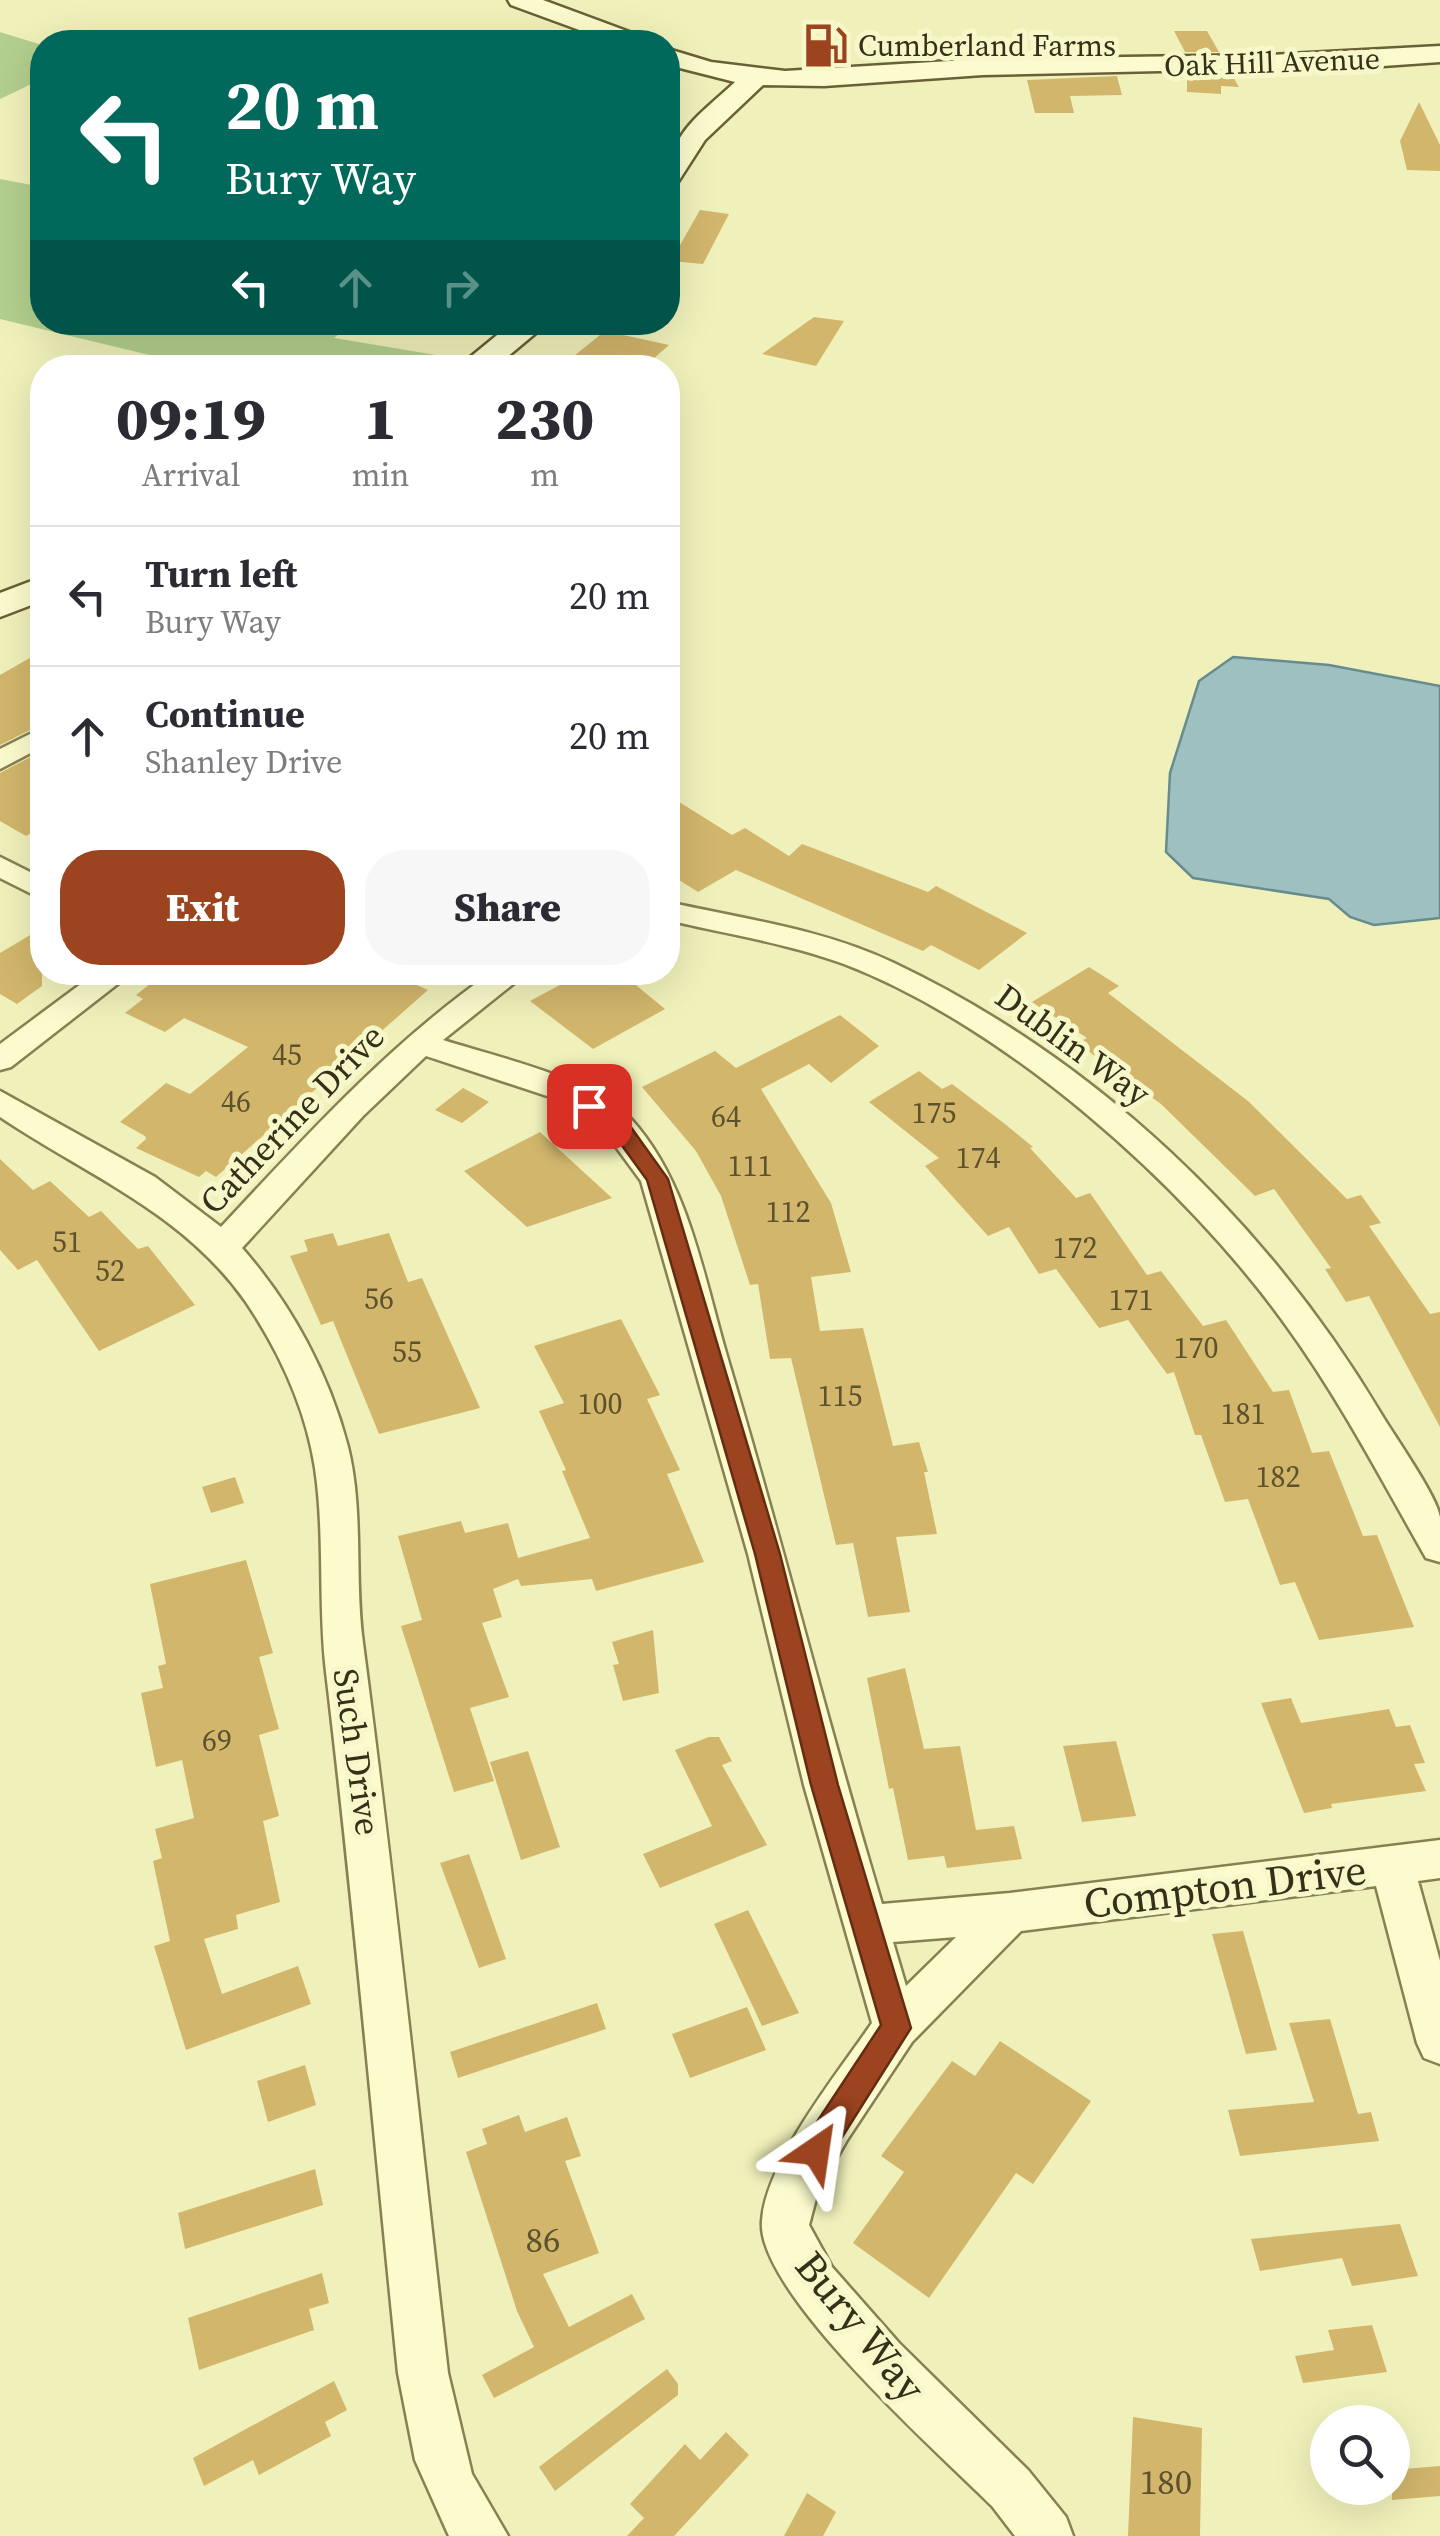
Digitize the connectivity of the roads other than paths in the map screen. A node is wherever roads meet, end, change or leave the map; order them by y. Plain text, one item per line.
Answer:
1 (520, 0) edge
2 (601, 30) edge
3 (1440, 54) edge
4 (680, 62) edge
5 (753, 80) junction
6 (680, 158) edge
7 (517, 335) edge
8 (490, 355) edge
9 (30, 593) edge
10 (0, 606) edge
11 (30, 743) edge
12 (0, 761) edge
13 (0, 866) edge
14 (30, 883) edge
15 (680, 914) edge
16 (101, 985) edge
17 (495, 985) edge
18 (422, 1044) junction
19 (0, 1060) edge
20 (0, 1102) edge
21 (222, 1248) junction
22 (1440, 1547) edge
23 (1440, 1859) edge
24 (1392, 1866) junction
25 (1010, 1913) junction
26 (868, 1925) junction
27 (896, 2028) junction
28 (1440, 2043) edge
29 (482, 2536) edge
30 (1047, 2536) edge

1 - 2 main road
3 - 5 main road, Oak Hill Avenue
4 - 5 main road, Oak Hill Avenue
5 - 6 main road
7 - 8 main road
9 - 10 main road
11 - 12 street
13 - 14 street
15 - 22 street, Dublin Way
16 - 19 street
17 - 18 street, Catherine Drive
18 - 21 street, Catherine Drive
18 - 26 street
20 - 21 street, Such Drive
21 - 29 street, Such Drive
23 - 24 street, Compton Drive
24 - 25 street, Compton Drive
24 - 28 street
25 - 26 street, Compton Drive
25 - 27 street
26 - 27 street
27 - 30 street, Bury Way

